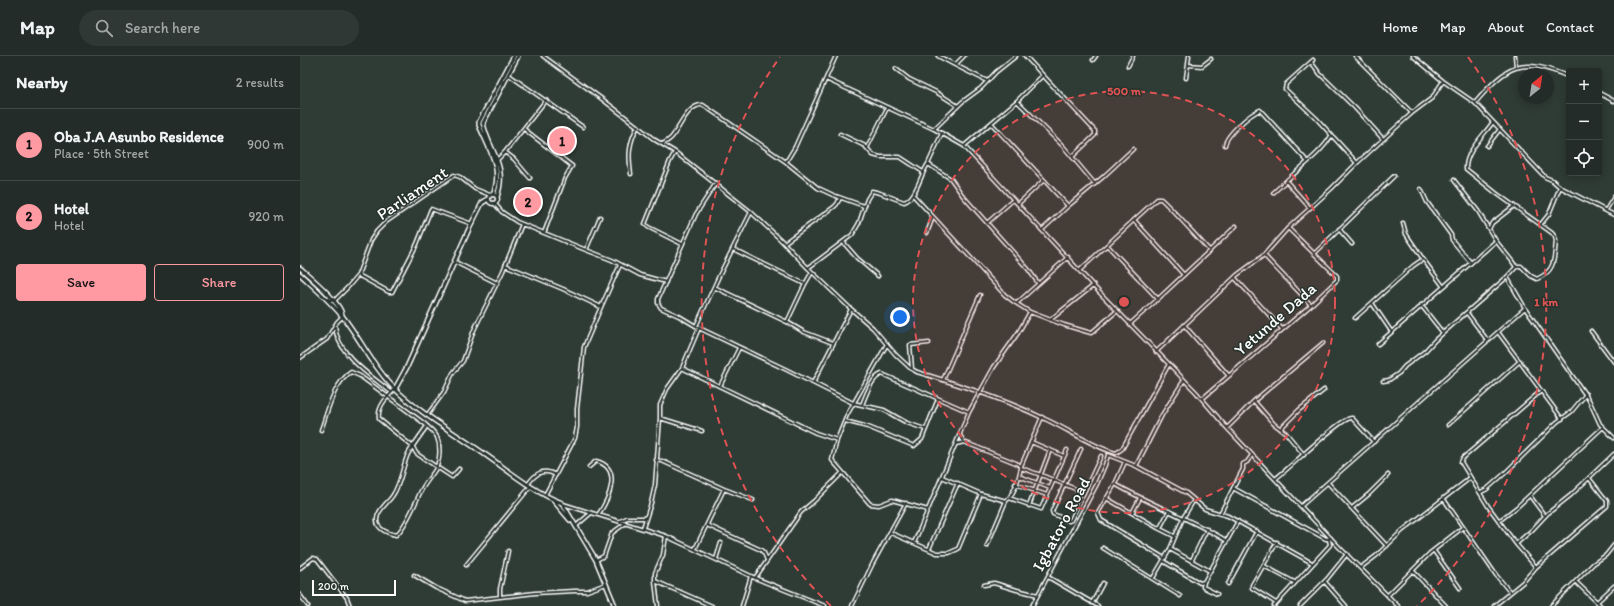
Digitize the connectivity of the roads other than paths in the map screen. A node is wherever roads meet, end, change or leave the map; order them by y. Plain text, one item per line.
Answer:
1 (514, 56) edge
2 (518, 56) edge
3 (543, 56) edge
4 (836, 56) edge
5 (938, 56) edge
6 (964, 56) edge
7 (1016, 56) edge
8 (1025, 56) edge
9 (1096, 56) edge
10 (1133, 56) edge
11 (1190, 56) edge
12 (1354, 56) edge
13 (1413, 56) edge
14 (1515, 56) edge
15 (1211, 59) dead end
16 (1094, 60) dead end
17 (955, 65) junction
18 (1188, 65) junction
19 (1128, 66) dead end
20 (1516, 66) junction
21 (896, 69) dead end
22 (509, 75) junction
23 (1043, 75) junction
24 (1566, 76) edge
25 (1186, 78) dead end
26 (826, 79) junction
27 (987, 81) junction
28 (1443, 81) junction
29 (1602, 95) edge
30 (546, 100) junction
31 (1017, 101) junction
32 (1614, 101) edge
33 (1475, 103) junction
34 (958, 106) junction
35 (888, 108) junction
36 (1412, 113) junction
37 (1493, 122) junction
38 (991, 123) junction
39 (638, 126) junction
40 (583, 127) dead end
41 (524, 129) junction
42 (934, 129) junction
43 (1500, 129) junction
44 (942, 133) junction
45 (840, 134) dead end
46 (1331, 136) junction
47 (1383, 139) junction
48 (663, 144) junction
49 (1225, 145) dead end
50 (964, 146) junction
51 (1487, 146) dead end
52 (867, 148) junction
53 (1133, 148) dead end
54 (506, 152) junction
55 (676, 152) junction
56 (1072, 157) junction
57 (498, 159) junction
58 (1307, 161) junction
59 (786, 162) junction
60 (1357, 163) junction
61 (928, 164) junction
62 (923, 172) junction
63 (631, 174) dead end
64 (1394, 176) dead end
65 (530, 178) dead end
66 (1044, 180) junction
67 (1454, 180) dead end
68 (1286, 181) junction
69 (716, 183) junction
70 (1095, 184) junction
71 (1560, 188) junction
72 (1421, 189) dead end
73 (1273, 193) dead end
74 (491, 195) junction
75 (913, 195) junction
76 (497, 197) junction
77 (1614, 197) edge
78 (840, 198) junction
79 (488, 199) junction
80 (1013, 200) junction
81 (494, 203) junction
82 (1018, 204) junction
83 (864, 206) junction
84 (1068, 206) junction
85 (1514, 206) junction
86 (1310, 208) junction
87 (1606, 210) junction
88 (751, 212) junction
89 (1614, 215) edge
90 (600, 217) dead end
91 (933, 217) junction
92 (1134, 220) junction
93 (987, 223) junction
94 (1403, 223) dead end
95 (472, 224) junction
96 (522, 224) junction
97 (1541, 224) junction
98 (1236, 226) dead end
99 (1288, 228) junction
100 (1489, 228) junction
101 (1339, 229) junction
102 (1042, 230) junction
103 (544, 233) junction
104 (927, 233) dead end
105 (1496, 241) junction
106 (843, 242) junction
107 (784, 243) junction
108 (682, 244) junction
109 (1352, 244) dead end
110 (1107, 245) junction
111 (733, 249) junction
112 (586, 250) junction
113 (1210, 251) junction
114 (1315, 253) junction
115 (1264, 255) junction
116 (1068, 257) junction
117 (1423, 258) junction
118 (454, 261) junction
119 (1470, 263) junction
120 (620, 265) junction
121 (505, 266) junction
122 (1516, 267) junction
123 (300, 268) edge
124 (808, 268) junction
125 (1080, 270) junction
126 (812, 272) junction
127 (300, 274) edge
128 (358, 275) junction
129 (1184, 275) junction
130 (878, 276) dead end
131 (1507, 277) junction
132 (1235, 278) junction
133 (666, 282) junction
134 (497, 283) junction
135 (1038, 283) junction
136 (805, 284) junction
137 (1094, 285) junction
138 (1443, 286) junction
139 (714, 287) junction
140 (980, 295) dead end
141 (325, 298) junction
142 (1158, 299) junction
143 (334, 301) junction
144 (1016, 303) junction
145 (1372, 303) junction
146 (1311, 305) junction
147 (1421, 305) junction
148 (601, 307) junction
149 (1525, 308) junction
150 (851, 309) junction
151 (1117, 311) junction
152 (1030, 312) junction
153 (1467, 313) junction
154 (342, 317) junction
155 (1355, 318) dead end
156 (1050, 320) junction
157 (787, 322) junction
158 (1130, 324) junction
159 (335, 325) junction
160 (1184, 326) junction
161 (697, 328) junction
162 (1282, 329) junction
163 (1591, 331) dead end
164 (1392, 332) junction
165 (1498, 332) junction
166 (1444, 333) junction
167 (1488, 341) junction
168 (833, 343) junction
169 (929, 343) dead end
170 (1323, 343) dead end
171 (887, 344) junction
172 (1378, 344) dead end
173 (739, 347) junction
174 (1156, 352) junction
175 (300, 358) edge
176 (1520, 360) junction
177 (1614, 362) edge
178 (1169, 364) junction
179 (682, 368) junction
180 (912, 369) junction
181 (1229, 376) junction
182 (943, 380) junction
183 (1184, 380) junction
184 (1384, 381) dead end
185 (813, 383) junction
186 (720, 386) junction
187 (395, 389) junction
188 (1324, 390) dead end
189 (980, 391) junction
190 (1541, 391) junction
191 (391, 392) junction
192 (1586, 394) junction
193 (387, 396) junction
194 (938, 399) junction
195 (1202, 399) junction
196 (1254, 401) junction
197 (853, 403) junction
198 (862, 405) junction
199 (969, 412) junction
200 (428, 414) junction
201 (1042, 417) junction
202 (660, 418) junction
203 (1562, 419) junction
204 (845, 421) junction
205 (1448, 425) dead end
206 (428, 426) junction
207 (1603, 427) junction
208 (1227, 428) junction
209 (1281, 428) junction
210 (925, 429) junction
211 (321, 430) dead end
212 (702, 431) dead end
213 (960, 435) junction
214 (1614, 438) edge
215 (837, 440) junction
216 (964, 442) junction
217 (1031, 442) junction
218 (1374, 442) junction
219 (956, 444) junction
220 (413, 447) junction
221 (1081, 449) dead end
222 (1050, 450) junction
223 (1067, 450) dead end
224 (1108, 452) junction
225 (1252, 454) junction
226 (1614, 454) edge
227 (1108, 455) junction
228 (1304, 455) junction
229 (1101, 456) dead end
230 (1065, 457) junction
231 (656, 460) junction
232 (1125, 462) junction
233 (1136, 466) junction
234 (437, 467) junction
235 (589, 467) dead end
236 (1021, 467) junction
237 (459, 469) dead end
238 (842, 473) junction
239 (1041, 474) junction
240 (556, 475) junction
241 (1388, 475) dead end
242 (1019, 476) junction
243 (942, 477) junction
244 (1470, 478) junction
245 (1589, 478) junction
246 (1275, 479) junction
247 (1054, 480) junction
248 (958, 483) junction
249 (1038, 483) junction
250 (1328, 483) junction
251 (1015, 484) junction
252 (1065, 484) junction
253 (1114, 484) junction
254 (529, 485) junction
255 (1050, 488) junction
256 (1233, 488) junction
257 (724, 489) junction
258 (1035, 490) junction
259 (1083, 492) junction
260 (1481, 492) junction
261 (981, 494) junction
262 (545, 495) junction
263 (1047, 495) junction
264 (1530, 496) junction
265 (1009, 498) junction
266 (1106, 498) junction
267 (1140, 498) junction
268 (1443, 498) junction
269 (553, 500) junction
270 (753, 500) dead end
271 (1194, 500) junction
272 (1006, 502) junction
273 (562, 503) junction
274 (906, 503) junction
275 (1029, 506) junction
276 (1301, 506) junction
277 (1352, 508) junction
278 (928, 510) junction
279 (1169, 511) junction
280 (591, 513) junction
281 (1132, 513) junction
282 (1220, 514) junction
283 (598, 515) junction
284 (1546, 516) junction
285 (646, 518) junction
286 (1183, 518) junction
287 (1499, 520) junction
288 (571, 521) junction
289 (620, 521) junction
290 (1238, 521) junction
291 (626, 523) junction
292 (575, 526) junction
293 (707, 526) junction
294 (1462, 527) junction
295 (643, 528) junction
296 (1158, 528) junction
297 (1207, 529) junction
298 (1257, 531) junction
299 (891, 533) junction
300 (666, 536) junction
301 (1174, 536) junction
302 (1330, 538) junction
303 (1227, 540) junction
304 (1277, 542) junction
305 (721, 543) dead end
306 (914, 543) junction
307 (1516, 544) junction
308 (1614, 545) edge
309 (987, 546) dead end
310 (1387, 547) junction
311 (1103, 548) dead end
312 (695, 549) junction
313 (929, 549) junction
314 (1170, 549) junction
315 (508, 551) dead end
316 (1434, 551) junction
317 (1347, 554) junction
318 (716, 559) junction
319 (596, 560) junction
320 (767, 560) junction
321 (1164, 560) junction
322 (1192, 560) junction
323 (1312, 563) junction
324 (466, 565) dead end
325 (1264, 566) junction
326 (1536, 567) junction
327 (300, 568) edge
328 (1360, 568) junction
329 (1210, 571) junction
330 (1413, 571) junction
331 (414, 575) dead end
332 (751, 576) junction
333 (1048, 577) junction
334 (755, 578) junction
335 (1153, 578) junction
336 (655, 581) junction
337 (1204, 582) junction
338 (1294, 582) junction
339 (1325, 582) junction
340 (1576, 582) junction
341 (1103, 583) dead end
342 (606, 584) junction
343 (1228, 584) dead end
344 (984, 585) dead end
345 (1614, 586) edge
346 (1460, 588) dead end
347 (1510, 592) junction
348 (1217, 594) dead end
349 (300, 595) edge
350 (1038, 595) junction
351 (1388, 595) junction
352 (1180, 596) dead end
353 (500, 597) junction
354 (303, 600) junction
355 (1597, 602) junction
356 (300, 603) edge
357 (1092, 603) junction
358 (1276, 603) junction
359 (308, 606) edge
360 (350, 606) edge
361 (615, 606) edge
362 (658, 606) edge
363 (712, 606) edge
364 (742, 606) edge
365 (825, 606) edge
366 (852, 606) edge
367 (1032, 606) edge
368 (1098, 606) edge
369 (1274, 606) edge
370 (1300, 606) edge
371 (1346, 606) edge
372 (1398, 606) edge
373 (1446, 606) edge
374 (1494, 606) edge
375 (1551, 606) edge
376 (1601, 606) edge

1 - 74 street
2 - 22 street
3 - 39 street
4 - 26 street
5 - 17 street
6 - 17 street
7 - 27 street
8 - 23 street
9 - 16 street
10 - 19 street
11 - 18 street
12 - 36 street
13 - 28 street
14 - 20 street
15 - 18 street
17 - 27 street
18 - 25 street
20 - 24 street
20 - 33 street
21 - 34 street
22 - 30 street
22 - 57 street
23 - 31 street
23 - 56 street
26 - 35 street
26 - 59 street
27 - 34 street
28 - 33 street
28 - 36 street
29 - 32 street
30 - 40 street
30 - 41 street
31 - 38 street
31 - 56 street
33 - 37 street
34 - 42 street
35 - 42 street
35 - 52 street
36 - 47 street
37 - 43 street
37 - 85 street
38 - 50 street
38 - 66 street
39 - 48 street
39 - 63 street
41 - 54 street
41 - 103 street
42 - 44 street
43 - 51 street
43 - 71 street
44 - 50 street
44 - 61 street
45 - 52 street
46 - 47 street
46 - 58 street
46 - 60 street
47 - 60 street
48 - 55 street
48 - 59 street
49 - 58 street
50 - 80 street
52 - 62 street
53 - 70 street
54 - 57 street
54 - 65 street
55 - 69 street
55 - 108 street
56 - 70 street
57 - 76 street
58 - 68 street
59 - 78 street
60 - 86 street
61 - 62 street
61 - 93 street
62 - 75 street
64 - 101 street
66 - 82 street
66 - 84 street
67 - 100 street
68 - 73 street
68 - 86 street
69 - 88 street
69 - 108 street
70 - 84 street
71 - 87 street
71 - 97 street
72 - 119 street
74 - 76 street
74 - 79 street
74 - 128 street, Parliament
75 - 83 street
75 - 91 street
76 - 81 street
77 - 87 street
78 - 83 street
78 - 107 street
79 - 81 street
79 - 95 street
80 - 82 street
80 - 93 street
81 - 96 street
82 - 102 street
83 - 106 street
84 - 102 street
85 - 97 street
85 - 100 street
86 - 99 street
87 - 89 street
88 - 107 street
88 - 111 street
90 - 112 street
91 - 104 street
91 - 144 street
92 - 110 street
92 - 113 street
92 - 129 street
93 - 135 street
94 - 117 street
95 - 118 street
95 - 128 street
96 - 103 street
96 - 121 street
97 - 122 street
98 - 113 street
99 - 114 street
99 - 115 street
100 - 105 street
101 - 109 street
101 - 114 street
102 - 116 street
103 - 112 street
105 - 119 street
105 - 122 street
106 - 124 street
106 - 130 street
107 - 124 street
108 - 133 street
110 - 125 street
110 - 142 street
111 - 136 street
111 - 139 street
112 - 120 street
113 - 129 street
114 - 146 street, Yetunde Dada
115 - 132 street
115 - 146 street
116 - 125 street
116 - 135 street
117 - 138 street
117 - 145 street
118 - 134 street
118 - 187 street
119 - 138 street
120 - 133 street
120 - 148 street
121 - 134 street
121 - 148 street
122 - 131 street
123 - 143 street
124 - 126 street
125 - 137 street
126 - 136 street
126 - 150 street
127 - 141 street
128 - 143 street, Parliament
129 - 142 street
131 - 149 street
131 - 153 street
132 - 160 street
132 - 162 street
133 - 161 street
134 - 200 street
135 - 144 street
136 - 157 street
137 - 151 street
137 - 156 street
138 - 147 street
139 - 157 street
139 - 161 street
140 - 182 street
141 - 143 street
141 - 154 street
142 - 158 street
143 - 154 street
144 - 152 street
145 - 155 street
145 - 164 street
146 - 162 street, Yetunde Dada
147 - 164 street
147 - 166 street
148 - 240 street
149 - 165 street
149 - 192 street
150 - 168 street
150 - 171 street
151 - 156 street
151 - 158 street
152 - 156 street
152 - 189 street
153 - 166 street
153 - 167 street
154 - 159 street
154 - 187 street
157 - 168 street
158 - 174 street
159 - 175 street
159 - 191 street
160 - 174 street
160 - 181 street
161 - 173 street
161 - 179 street
162 - 181 street, Yetunde Dada
163 - 177 street
164 - 172 street
165 - 167 street
165 - 176 street
166 - 184 street
167 - 218 street
168 - 185 street
169 - 180 street
170 - 196 street
171 - 180 street
171 - 197 street
173 - 185 street
173 - 186 street
174 - 178 street
176 - 190 street
176 - 205 street
178 - 183 street
178 - 224 street
179 - 186 street
179 - 202 street
180 - 182 street
181 - 195 street, Yetunde Dada
182 - 189 street
183 - 195 street
183 - 233 street
185 - 197 street
186 - 215 street
187 - 191 street
187 - 200 street
188 - 209 street
189 - 199 street
189 - 201 street
190 - 203 street
190 - 244 street
191 - 193 street
192 - 203 street
192 - 207 street
193 - 206 street
193 - 211 street
193 - 220 street
194 - 198 street
194 - 199 street
194 - 210 street
195 - 208 street
196 - 208 street
196 - 209 street
197 - 198 street
197 - 204 street
198 - 210 street
199 - 213 street
200 - 254 street
201 - 217 street
201 - 224 street
202 - 212 street
202 - 231 street
203 - 260 street
204 - 210 street
204 - 215 street
206 - 220 street
206 - 234 street
207 - 214 street
207 - 264 street
208 - 225 street
209 - 228 street
213 - 216 street
213 - 219 street
215 - 238 street
216 - 219 street
216 - 236 street
217 - 222 street
217 - 236 street
218 - 228 street
218 - 250 street
219 - 243 street
220 - 234 street
220 - 234 street
221 - 252 street
222 - 230 street
222 - 239 street
223 - 230 street
224 - 227 street, Igbatoro Road
225 - 246 street
225 - 256 street
226 - 245 street
227 - 232 street
227 - 333 street, Igbatoro Road
228 - 246 street
229 - 259 street
230 - 247 street
231 - 257 street
231 - 285 street
232 - 233 street
232 - 253 street
233 - 271 street
234 - 237 street
235 - 283 street
236 - 239 street
236 - 242 street
238 - 274 street
238 - 320 street
239 - 247 street
239 - 249 street
240 - 254 street
240 - 262 street
241 - 277 street
242 - 249 street
242 - 251 street
243 - 248 street
243 - 278 street
244 - 260 street
244 - 268 street
245 - 284 street
245 - 326 street
246 - 276 street
247 - 252 street
247 - 255 street
248 - 261 street
248 - 313 street
249 - 255 street
249 - 258 street
250 - 276 street
250 - 277 street
251 - 258 street
251 - 265 street
252 - 259 street
252 - 259 street
253 - 266 street
253 - 267 street
254 - 262 street
254 - 324 street
255 - 263 street
256 - 282 street
256 - 302 street
257 - 270 street
257 - 293 street
258 - 263 street
258 - 275 street
260 - 287 street
261 - 272 street
261 - 313 street
262 - 269 street
263 - 275 street
264 - 284 street
264 - 287 street
265 - 272 street
265 - 275 street
266 - 281 street
266 - 321 street
267 - 279 street
267 - 281 street
268 - 294 street
268 - 310 street
269 - 273 street
269 - 288 street
271 - 282 street
271 - 286 street
272 - 309 street
273 - 280 street
273 - 288 street
274 - 278 street
274 - 299 street
276 - 302 street
277 - 310 street
278 - 306 street
279 - 286 street
279 - 296 street
280 - 283 street
280 - 292 street
281 - 296 street
282 - 290 street
283 - 289 street
284 - 307 street
285 - 289 street
285 - 295 street
286 - 297 street
286 - 301 street
287 - 307 street
288 - 292 street
289 - 291 street
290 - 298 street
290 - 303 street
291 - 295 street
291 - 319 street
292 - 319 street
293 - 312 street
293 - 320 street
294 - 316 street
294 - 347 street
295 - 300 street
296 - 301 street
297 - 303 street
297 - 322 street
298 - 304 street
298 - 343 street
299 - 306 street
299 - 366 street
300 - 312 street
300 - 336 street
301 - 314 street
302 - 317 street
302 - 323 street
303 - 329 street
304 - 323 street
304 - 325 street
305 - 318 street
306 - 313 street
307 - 326 street
308 - 340 street
310 - 328 street
311 - 335 street
312 - 318 street
314 - 321 street
314 - 322 street
315 - 353 street
316 - 330 street
316 - 346 street
317 - 328 street
317 - 339 street
318 - 332 street
319 - 342 street
320 - 334 street
321 - 335 street
321 - 337 street
322 - 329 street
323 - 338 street
325 - 338 street
325 - 358 street
326 - 347 street
327 - 360 street
328 - 351 street
329 - 337 street
330 - 351 street
330 - 373 street
331 - 353 street
332 - 334 street
332 - 364 street
333 - 350 street, Igbatoro Road
333 - 357 street
334 - 365 street
335 - 352 street
336 - 362 street
336 - 363 street
337 - 348 street
338 - 358 street
339 - 370 street
339 - 371 street
340 - 355 street
340 - 375 street
341 - 357 street
342 - 353 street
342 - 361 street
344 - 350 street
345 - 355 street
347 - 374 street
349 - 354 street
350 - 367 street, Igbatoro Road
351 - 372 street
354 - 356 street
354 - 359 street
355 - 376 street
357 - 368 street
358 - 369 street

